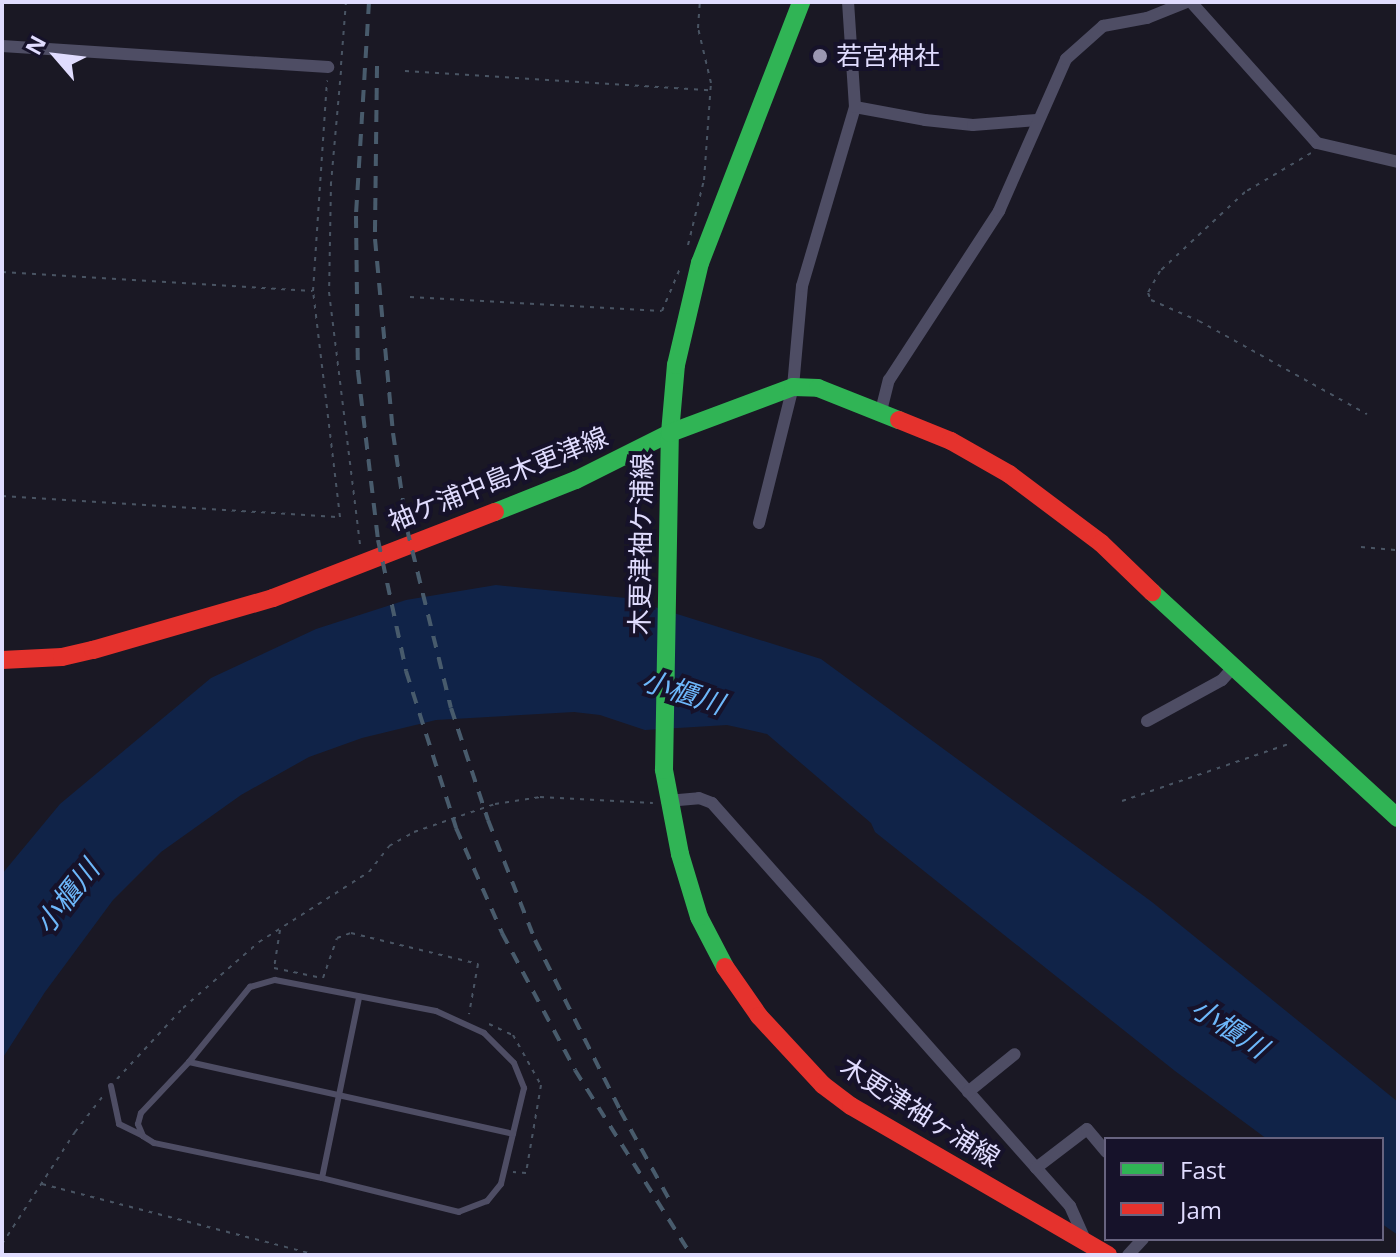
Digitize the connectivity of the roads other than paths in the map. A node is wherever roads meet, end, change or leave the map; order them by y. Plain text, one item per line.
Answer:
1 (801, 2) edge
2 (848, 2) edge
3 (1189, 2) edge
4 (2, 46) edge
5 (328, 67) road end
6 (855, 107) junction
7 (1037, 120) junction
8 (1398, 162) edge
9 (793, 387) junction
10 (881, 411) junction
11 (670, 433) junction
12 (759, 523) dead end
13 (2, 660) edge
14 (1232, 669) junction
15 (1147, 721) dead end
16 (667, 801) junction
17 (1398, 818) edge
18 (359, 997) junction
19 (1015, 1054) dead end
20 (189, 1062) junction
21 (111, 1086) road end
22 (968, 1092) junction
23 (340, 1094) junction
24 (513, 1134) junction
25 (143, 1136) junction
26 (1104, 1150) edge
27 (1036, 1168) junction
28 (322, 1178) junction
29 (1086, 1242) junction
30 (1108, 1255) edge

1 - 11 main road
2 - 6 street
3 - 7 street
3 - 8 street
4 - 5 street
6 - 7 street
6 - 9 street
7 - 10 street
9 - 10 main road
9 - 11 main road, 袖ケ浦中島木更津線
9 - 12 street
10 - 14 main road
11 - 13 main road, 袖ケ浦中島木更津線
11 - 16 main road, 木更津袖ケ浦線
14 - 15 street
14 - 17 main road
16 - 22 street
16 - 29 main road, 木更津袖ヶ浦線
18 - 20 lane
18 - 23 lane
18 - 24 lane
19 - 22 street
20 - 23 lane
20 - 25 lane
21 - 25 lane
22 - 27 street
23 - 24 lane
23 - 28 lane
24 - 28 lane
25 - 28 lane
26 - 27 street
27 - 29 street
29 - 30 main road, 木更津袖ヶ浦線

